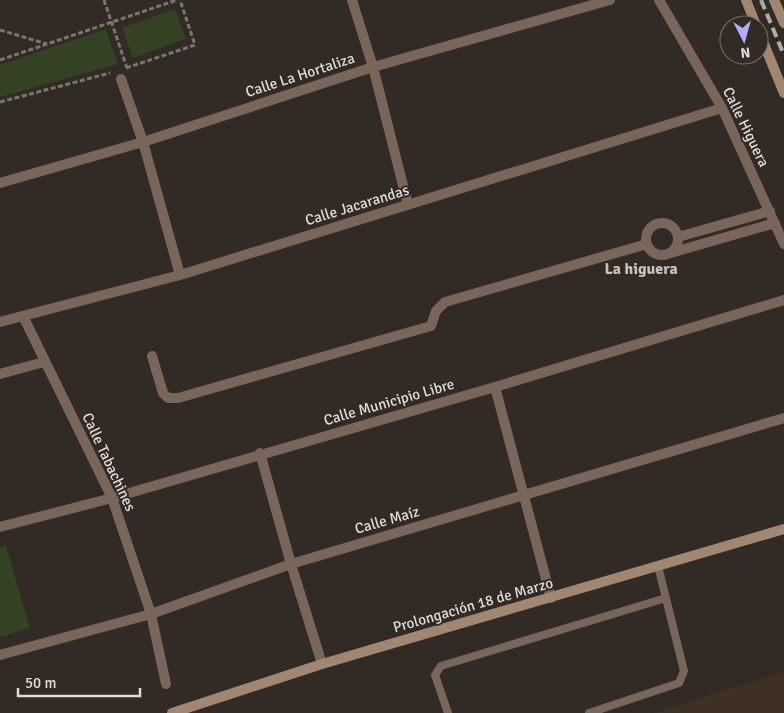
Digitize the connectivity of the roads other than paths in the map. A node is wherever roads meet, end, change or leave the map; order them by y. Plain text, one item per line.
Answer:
1 (352, 0) edge
2 (610, 0) edge
3 (659, 0) edge
4 (746, 0) edge
5 (774, 0) edge
6 (752, 15) edge
7 (784, 23) edge
8 (769, 56) edge
9 (372, 67) junction
10 (122, 78) dead end
11 (784, 93) edge
12 (722, 108) junction
13 (143, 142) junction
14 (0, 182) edge
15 (408, 205) junction
16 (770, 211) junction
17 (775, 223) junction
18 (678, 237) junction
19 (647, 244) junction
20 (784, 244) edge
21 (667, 254) junction
22 (180, 275) junction
23 (784, 300) edge
24 (23, 316) junction
25 (0, 322) edge
26 (152, 356) dead end
27 (44, 362) junction
28 (0, 374) edge
29 (495, 387) junction
30 (784, 418) edge
31 (260, 453) junction
32 (524, 496) junction
33 (112, 498) junction
34 (0, 527) edge
35 (784, 528) edge
36 (290, 564) junction
37 (658, 566) junction
38 (551, 598) junction
39 (666, 598) junction
40 (150, 614) junction
41 (0, 655) edge
42 (322, 664) junction
43 (166, 684) dead end
44 (172, 713) edge
45 (448, 713) edge
46 (589, 713) edge

1 - 9 street
2 - 9 street, Calle La Hortaliza
3 - 12 street, Calle Higuera
4 - 6 street
5 - 7 street
8 - 11 street
9 - 13 street, Calle La Hortaliza
9 - 15 street
10 - 13 street
12 - 15 street, Calle Jacarandas
12 - 16 street, Calle Higuera
13 - 14 street, Calle La Hortaliza
13 - 22 street
15 - 22 street, Calle Jacarandas
16 - 17 street, Calle Higuera
16 - 18 street
17 - 20 street, Calle Higuera
17 - 21 street
18 - 19 street
18 - 21 street
19 - 21 street
19 - 26 street
22 - 24 street, Calle Jacarandas
23 - 29 street, Calle Municipio Libre
24 - 25 street, Calle Jacarandas
24 - 27 street, Calle Tabachines
27 - 28 street
27 - 33 street, Calle Tabachines
29 - 31 street, Calle Municipio Libre
29 - 32 street
30 - 32 street, Calle Maíz
31 - 33 street, Calle Municipio Libre
31 - 36 street
32 - 36 street, Calle Maíz
32 - 38 street
33 - 34 street, Calle Municipio Libre
33 - 40 street, Calle Tabachines
35 - 37 street, Prolongación 18 de Marzo
36 - 40 street, Calle Maíz
36 - 42 street
37 - 38 street, Prolongación 18 de Marzo
37 - 39 lane
38 - 42 street, Prolongación 18 de Marzo
39 - 45 lane
39 - 46 lane
40 - 41 street, Calle Maíz
40 - 43 street, Calle Tabachines
42 - 44 street, Prolongación 18 de Marzo

